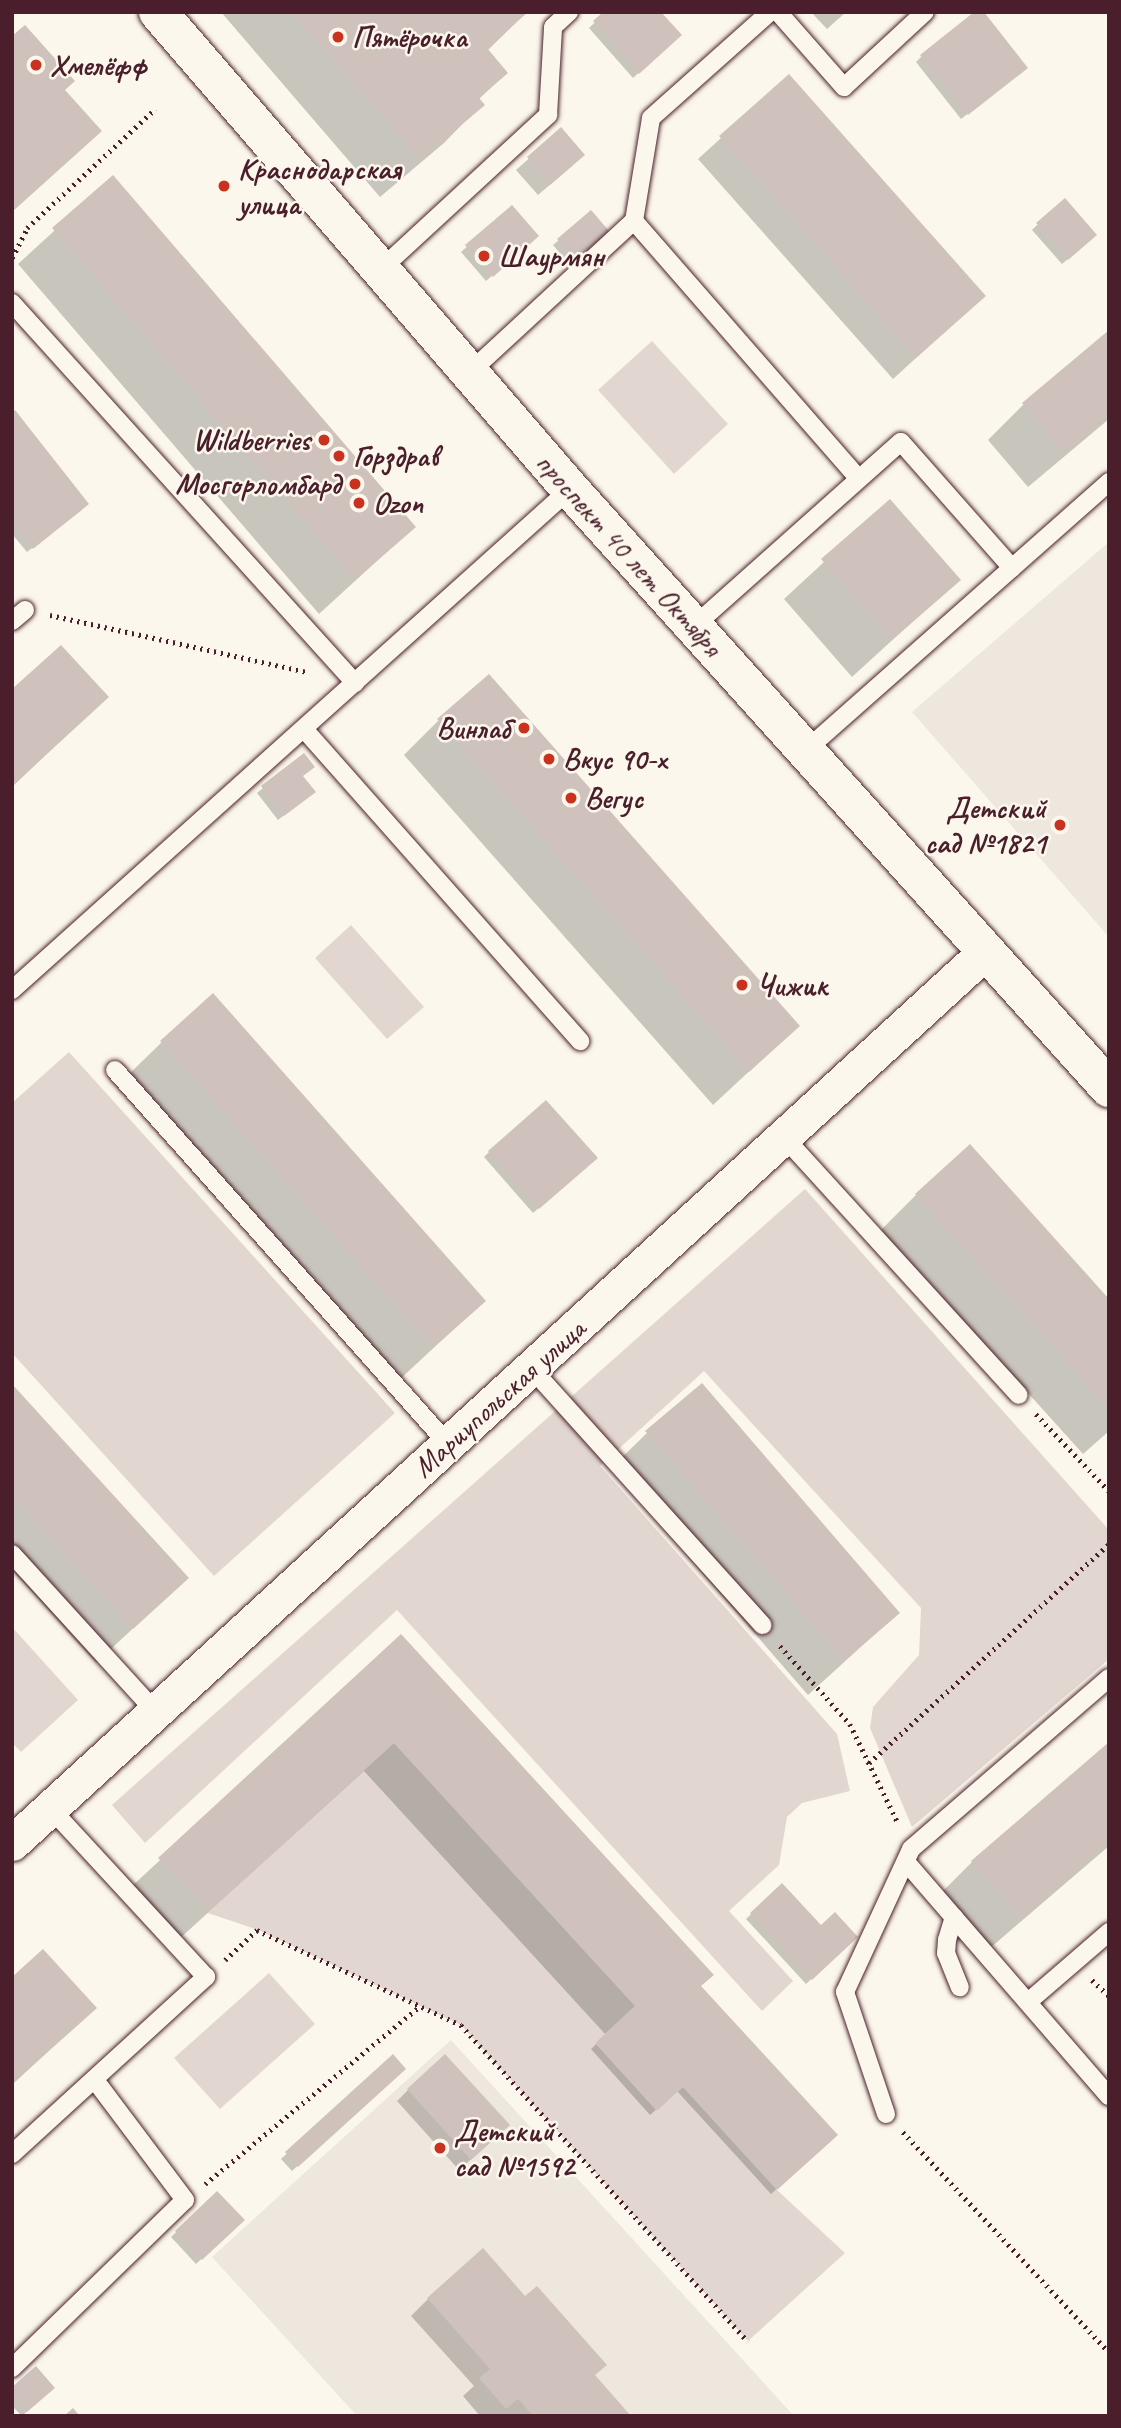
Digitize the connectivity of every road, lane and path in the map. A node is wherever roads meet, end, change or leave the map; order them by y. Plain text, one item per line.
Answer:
1 (158, 12) edge
2 (569, 12) edge
3 (770, 12) edge
4 (778, 12) edge
5 (925, 12) edge
6 (155, 109) dead end
7 (634, 220) junction
8 (12, 258) edge
9 (380, 270) junction
10 (12, 303) edge
11 (469, 373) junction
12 (859, 479) junction
13 (1109, 482) edge
14 (569, 489) junction
15 (1012, 568) junction
16 (19, 615) edge
17 (692, 626) junction
18 (355, 682) junction
19 (304, 729) junction
20 (804, 751) junction
21 (985, 952) junction
22 (12, 990) edge
23 (580, 1041) dead end
24 (114, 1070) dead end
25 (1109, 1088) edge
26 (783, 1136) junction
27 (531, 1368) junction
28 (1019, 1395) joint
29 (448, 1444) junction
30 (1109, 1491) edge
31 (1109, 1544) edge
32 (12, 1554) edge
33 (762, 1625) joint
34 (1109, 1678) edge
35 (155, 1712) junction
36 (869, 1763) junction
37 (51, 1808) junction
38 (12, 1843) edge
39 (909, 1855) junction
40 (954, 1917) junction
41 (1109, 1932) edge
42 (206, 1977) junction
43 (960, 1987) dead end
44 (1028, 2002) junction
45 (420, 2006) junction
46 (94, 2079) junction
47 (1109, 2095) edge
48 (886, 2114) joint
49 (12, 2154) edge
50 (186, 2200) junction
51 (748, 2341) dead end
52 (1109, 2351) edge
53 (12, 2368) edge

1 - 9 street, проспект 40 лет Октября
2 - 9 lane
3 - 7 lane
4 - 5 lane
6 - 8 path
7 - 11 lane
7 - 12 lane
9 - 11 street, проспект 40 лет Октября
10 - 18 lane
11 - 14 street, проспект 40 лет Октября
12 - 15 lane
12 - 17 lane
13 - 15 lane
14 - 17 street, проспект 40 лет Октября
14 - 18 lane
15 - 20 lane
16 - 18 path
17 - 20 street, проспект 40 лет Октября
18 - 19 lane
19 - 22 lane
19 - 23 lane
20 - 21 street, проспект 40 лет Октября
21 - 25 street, проспект 40 лет Октября
21 - 26 street, Мариупольская улица
24 - 29 lane
26 - 27 street, Мариупольская улица
26 - 28 lane
27 - 29 street, Мариупольская улица
27 - 33 lane
28 - 30 path
29 - 35 street, Мариупольская улица
31 - 36 path
32 - 35 lane
33 - 36 path
34 - 39 lane
35 - 37 street, Мариупольская улица
36 - 39 path
37 - 38 street, Мариупольская улица
37 - 42 lane
39 - 40 lane
39 - 48 lane
40 - 43 lane
40 - 44 lane
41 - 44 lane
42 - 45 path
42 - 46 lane
44 - 47 lane
45 - 50 path
45 - 51 path
46 - 49 lane
46 - 50 lane
48 - 52 path
50 - 53 lane

